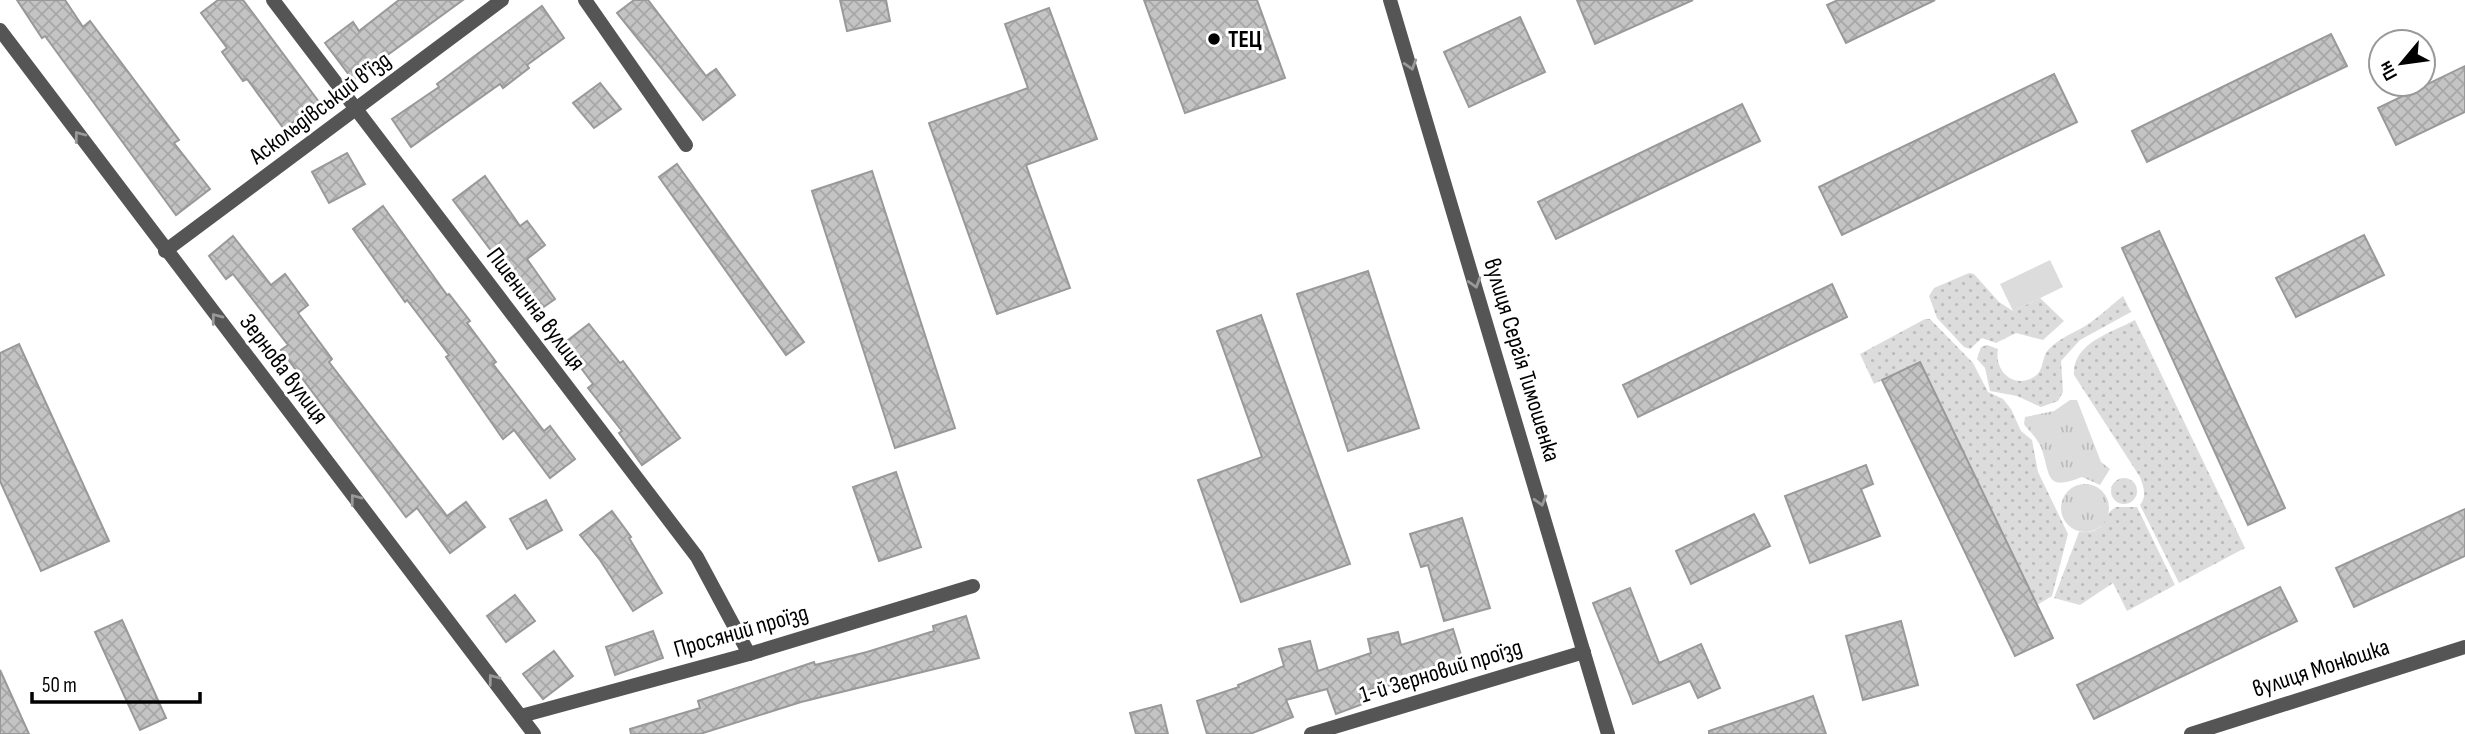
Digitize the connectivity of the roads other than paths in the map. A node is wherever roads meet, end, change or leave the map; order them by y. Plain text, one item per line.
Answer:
1 (272, 0) edge
2 (502, 0) edge
3 (586, 0) edge
4 (1390, 0) edge
5 (0, 30) edge
6 (356, 110) junction
7 (686, 145) dead end
8 (165, 251) junction
9 (973, 586) dead end
10 (2465, 647) edge
11 (1584, 652) junction
12 (749, 654) junction
13 (521, 716) junction
14 (534, 734) edge
15 (1311, 734) edge
16 (1608, 734) edge
17 (2191, 734) edge

1 - 6 street, Пшенична вулиця
2 - 6 street, Аскольдівський в'їзд
3 - 7 street
4 -> 11 street, вулиця Сергія Тимошенка
8 -> 5 street, Зернова вулиця
6 - 8 street, Аскольдівський в'їзд
6 - 12 street, Пшенична вулиця
13 -> 8 street, Зернова вулиця
9 - 12 street, Просяний проїзд
10 - 17 street, вулиця Монюшка
11 - 15 street, 1-й Зерновий проїзд
11 - 16 street, вулиця Сергія Тимошенка
12 - 13 street, Просяний проїзд
13 - 14 street, Зернова вулиця

